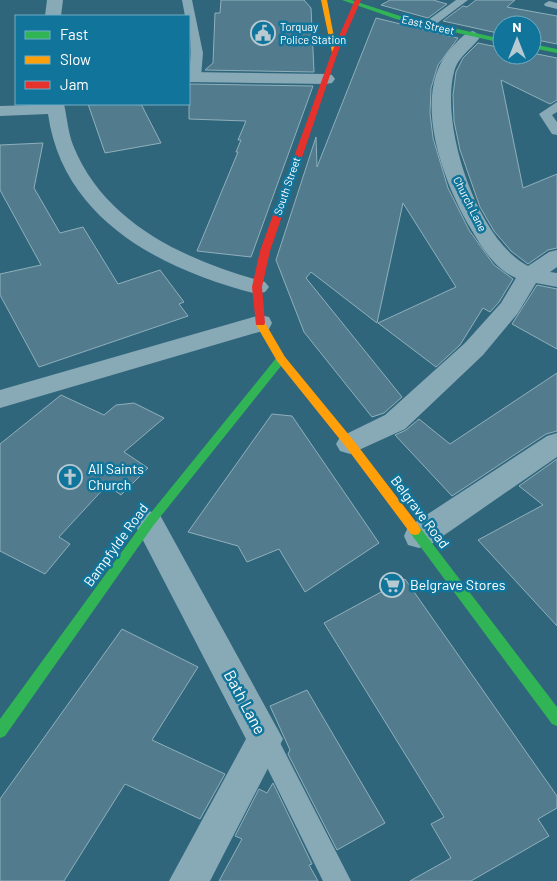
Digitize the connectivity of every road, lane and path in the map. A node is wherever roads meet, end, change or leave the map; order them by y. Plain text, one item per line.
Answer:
1 (55, 0) edge
2 (187, 0) edge
3 (324, 0) edge
4 (463, 0) edge
5 (353, 2) edge
6 (52, 15) edge
7 (428, 25) junction
8 (473, 36) junction
9 (492, 39) edge
10 (542, 48) edge
11 (557, 51) edge
12 (335, 52) junction
13 (192, 77) edge
14 (326, 79) junction
15 (55, 106) edge
16 (557, 106) edge
17 (0, 111) edge
18 (557, 131) edge
19 (557, 257) edge
20 (529, 276) junction
21 (557, 280) edge
22 (257, 287) junction
23 (260, 323) junction
24 (281, 359) junction
25 (5, 394) edge
26 (557, 443) edge
27 (350, 444) junction
28 (149, 523) junction
29 (419, 536) junction
30 (557, 719) edge
31 (0, 731) edge
32 (265, 739) junction
33 (188, 881) edge
34 (337, 881) edge

1 - 6 street
2 - 13 lane
3 - 12 street
4 - 7 lane
5 - 7 street, East Street
5 - 12 street, South Street
7 - 8 street, East Street
8 - 9 street, East Street
8 - 20 street, Church Lane
10 - 11 street
12 - 14 street, South Street
13 - 14 street
14 - 22 street, South Street
15 - 17 street
15 - 22 street
16 - 18 lane
19 - 20 street
20 - 21 street, Church Lane
20 - 27 street
22 - 23 street, South Street
23 - 24 street, Belgrave Road
23 - 25 street
24 - 27 street, Belgrave Road
24 - 28 street, Bampfylde Road
26 - 29 street
27 - 29 street, Belgrave Road
28 - 31 street, Bampfylde Road
28 - 32 street, Bath Lane
29 - 30 street, Belgrave Road
32 - 33 street, Bath Lane
32 - 34 lane

